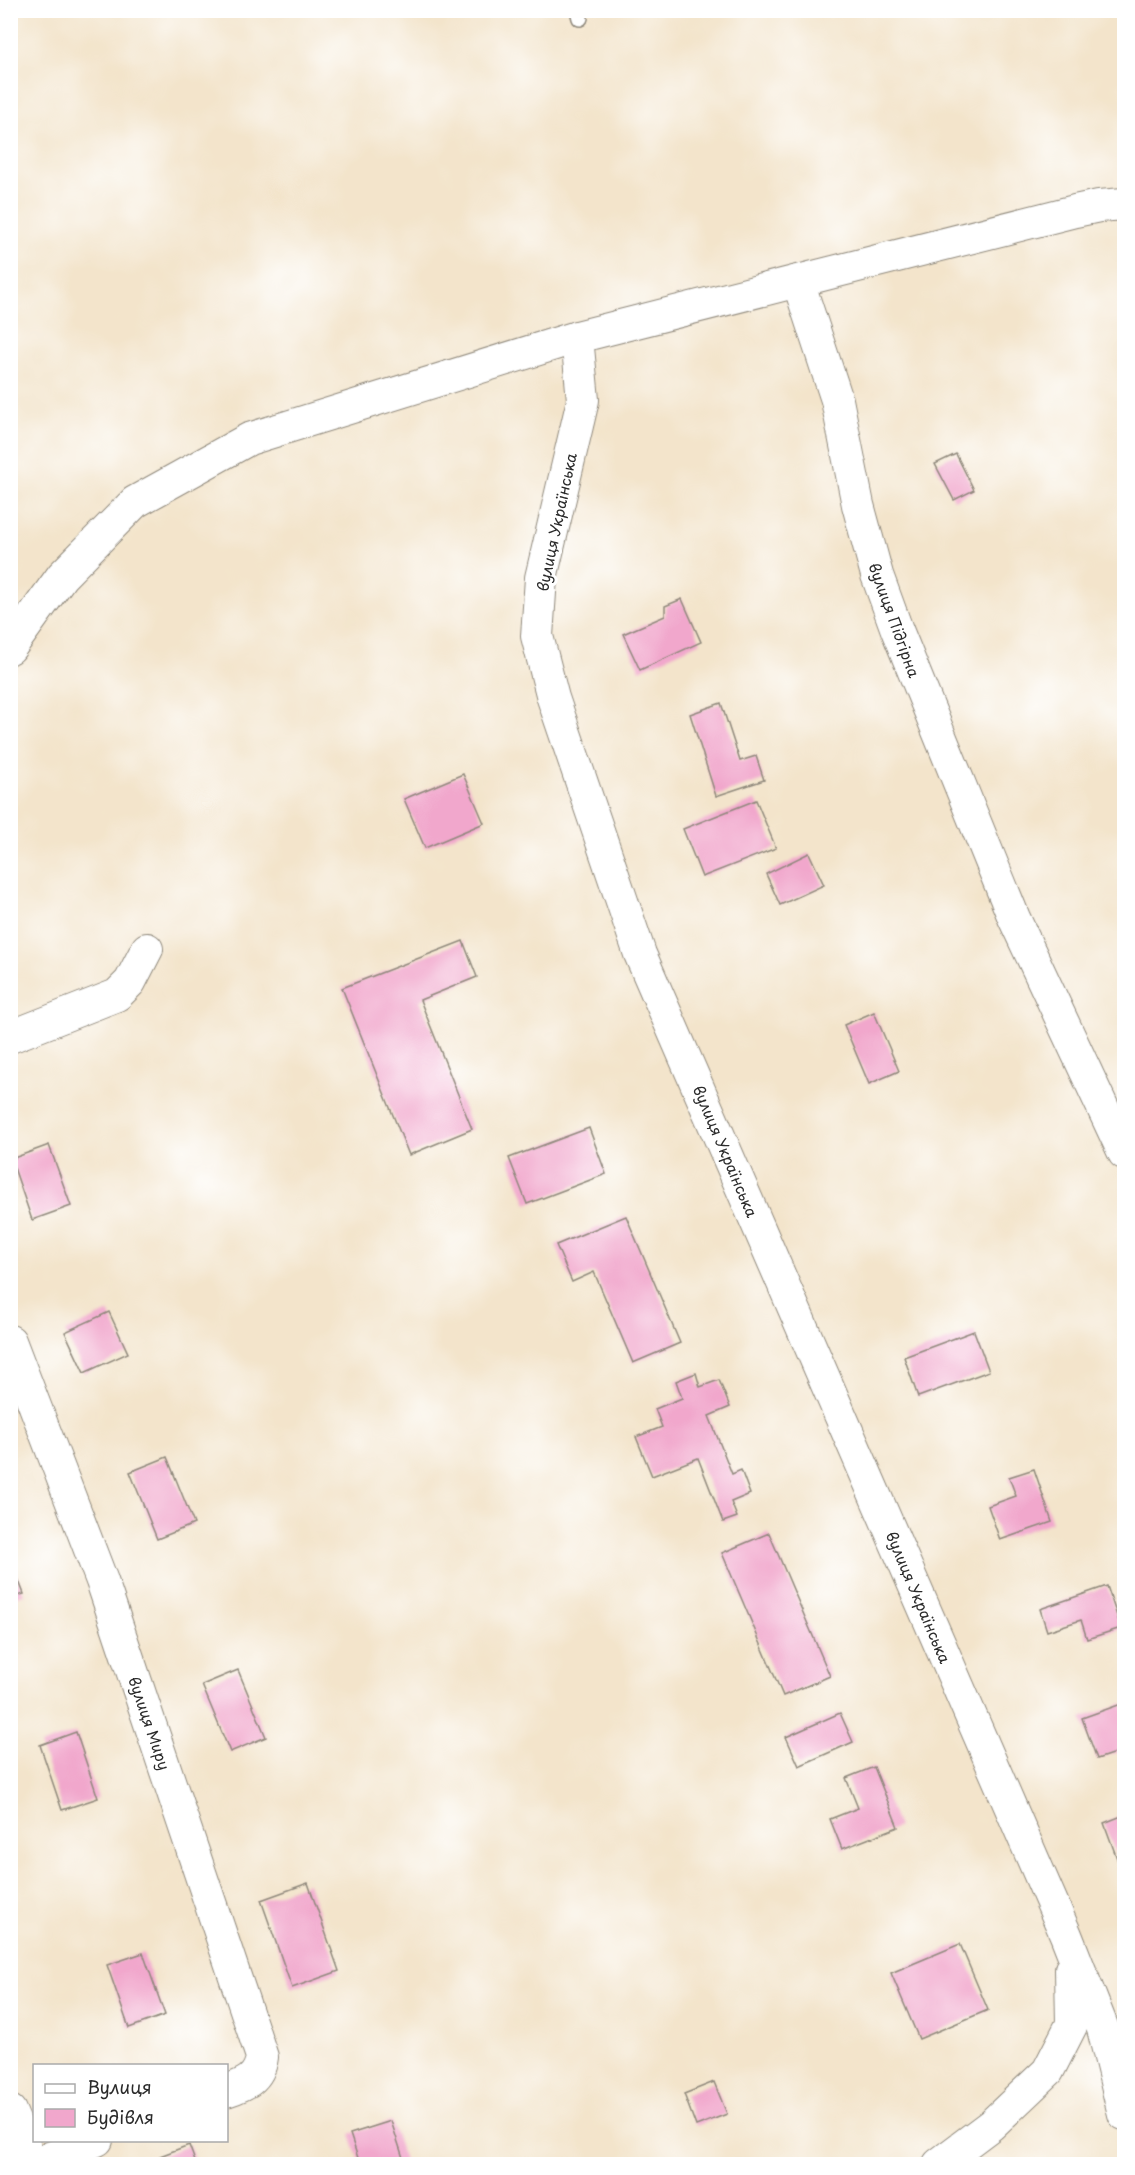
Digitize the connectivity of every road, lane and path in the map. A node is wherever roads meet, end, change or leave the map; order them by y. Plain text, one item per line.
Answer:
1 (1125, 204) edge
2 (798, 281) junction
3 (577, 337) junction
4 (10, 648) edge
5 (147, 949) dead end
6 (10, 1037) edge
7 (1125, 1153) edge
8 (10, 1341) edge
9 (1066, 1935) junction
10 (228, 2090) edge
11 (10, 2111) edge
12 (1125, 2114) edge
13 (92, 2142) edge
14 (33, 2164) edge
15 (939, 2164) edge

1 - 2 street
2 - 3 street
2 - 7 street, вулиця Підгірна
3 - 4 street
3 - 9 street, вулиця Українська
5 - 6 street
8 - 10 street, вулиця Миру
9 - 12 street, вулиця Українська
9 - 15 street, вулиця Українська
11 - 14 street
13 - 14 street

